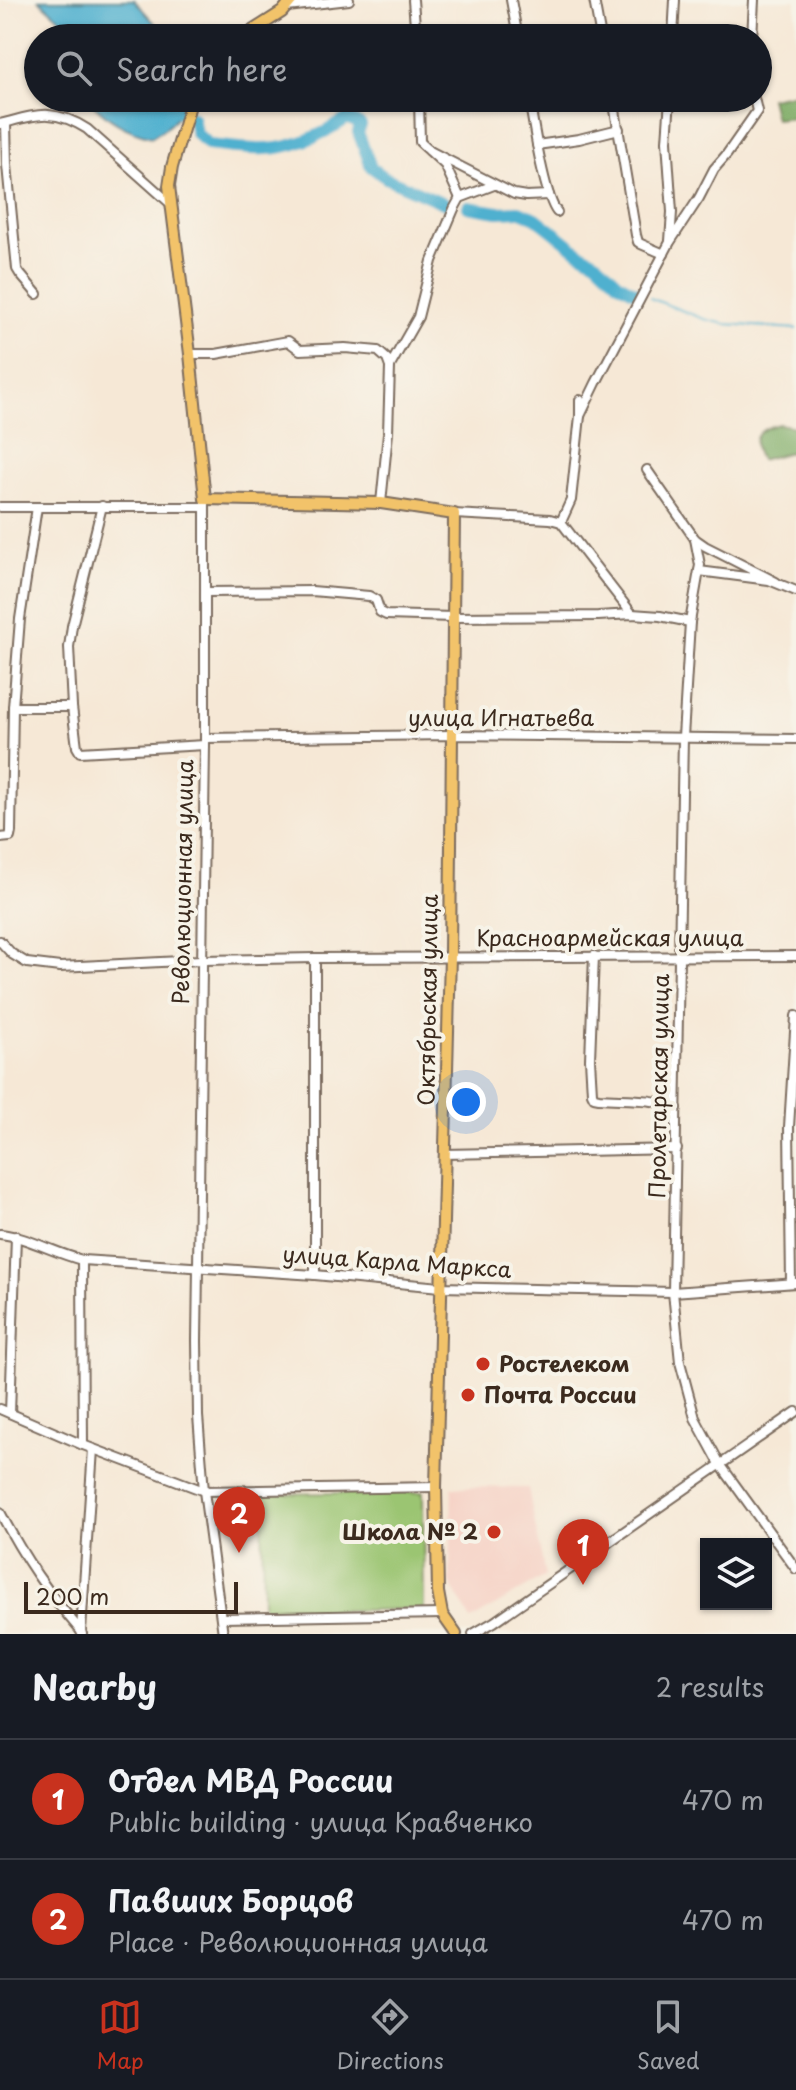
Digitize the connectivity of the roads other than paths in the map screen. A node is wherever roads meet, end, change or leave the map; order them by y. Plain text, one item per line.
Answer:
1 (349, 0) edge
2 (413, 0) edge
3 (511, 0) edge
4 (594, 0) edge
5 (675, 0) edge
6 (754, 0) edge
7 (290, 4) edge
8 (261, 24) edge
9 (415, 24) edge
10 (515, 24) edge
11 (598, 24) edge
12 (674, 24) edge
13 (753, 24) edge
14 (187, 112) edge
15 (419, 112) edge
16 (531, 112) edge
17 (616, 112) edge
18 (669, 112) edge
19 (756, 112) edge
20 (3, 124) edge
21 (619, 129) junction
22 (537, 145) junction
23 (426, 148) junction
24 (494, 185) junction
25 (549, 195) junction
26 (460, 198) junction
27 (170, 203) junction
28 (557, 212) dead end
29 (670, 242) junction
30 (664, 254) junction
31 (37, 294) dead end
32 (190, 354) junction
33 (390, 367) junction
34 (580, 400) dead end
35 (580, 416) junction
36 (647, 470) dead end
37 (205, 503) junction
38 (381, 503) junction
39 (102, 506) junction
40 (0, 507) edge
41 (37, 507) junction
42 (454, 514) junction
43 (561, 522) junction
44 (695, 539) junction
45 (699, 571) junction
46 (776, 582) junction
47 (796, 591) edge
48 (206, 592) junction
49 (632, 614) junction
50 (453, 617) junction
51 (690, 622) junction
52 (13, 707) junction
53 (72, 707) junction
54 (453, 735) junction
55 (683, 737) junction
56 (796, 739) edge
57 (205, 741) junction
58 (5, 837) edge
59 (0, 941) edge
60 (450, 956) junction
61 (594, 956) junction
62 (678, 956) junction
63 (796, 956) edge
64 (315, 958) junction
65 (201, 960) junction
66 (796, 1016) edge
67 (677, 1108) junction
68 (677, 1149) junction
69 (444, 1154) junction
70 (0, 1234) edge
71 (16, 1236) junction
72 (82, 1260) junction
73 (197, 1267) junction
74 (315, 1275) junction
75 (793, 1283) edge
76 (440, 1287) junction
77 (673, 1292) junction
78 (0, 1409) edge
79 (796, 1412) edge
80 (10, 1413) junction
81 (83, 1445) junction
82 (93, 1449) junction
83 (720, 1464) junction
84 (436, 1487) junction
85 (204, 1491) junction
86 (0, 1512) edge
87 (796, 1569) edge
88 (442, 1614) junction
89 (222, 1618) junction
90 (82, 1633) edge
91 (223, 1634) edge
92 (456, 1634) edge
93 (473, 1634) edge

1 - 7 street
2 - 9 street
3 - 10 street
4 - 11 street
5 - 12 street
6 - 13 street
7 - 8 main road
14 - 27 main road, Революционная улица
15 - 23 street
16 - 22 street
17 - 21 street
18 - 29 street
19 - 29 street
20 - 27 street
20 - 31 street
21 - 22 street
21 - 30 street
22 - 25 street
23 - 24 street
23 - 26 street
24 - 25 street
24 - 26 street
25 - 28 street
26 - 33 street
27 - 32 main road, Революционная улица
29 - 30 street
30 - 35 street
32 - 33 street
32 - 37 main road, Революционная улица
33 - 38 street
34 - 35 street
35 - 43 street
36 - 44 street
37 - 38 main road
37 - 39 street
37 - 48 street, Революционная улица
38 - 42 main road
39 - 41 street
39 - 53 street
40 - 41 street
41 - 52 street
42 - 43 street
42 - 50 main road, Октябрьская улица
43 - 49 street
44 - 45 street, Пролетарская улица
44 - 46 street
45 - 46 street
45 - 51 street, Пролетарская улица
46 - 47 street
48 - 50 street
48 - 57 street, Революционная улица
49 - 50 street
49 - 51 street
50 - 54 main road, Октябрьская улица
51 - 55 street, Пролетарская улица
52 - 53 street
52 - 58 street
53 - 57 street, улица Игнатьева
54 - 55 street, улица Игнатьева
54 - 57 street, улица Игнатьева
54 - 60 main road, Октябрьская улица
55 - 56 street, улица Игнатьева
55 - 62 street, Пролетарская улица
57 - 65 street, Революционная улица
59 - 65 street, Красноармейская улица
60 - 61 street, Красноармейская улица
60 - 64 street, Красноармейская улица
60 - 69 main road, Октябрьская улица
61 - 62 street, Красноармейская улица
61 - 67 street
62 - 63 street, Красноармейская улица
62 - 67 street, Пролетарская улица
64 - 65 street, Красноармейская улица
64 - 74 street
65 - 73 street, Революционная улица
66 - 75 street
67 - 68 street, Пролетарская улица
68 - 69 street
68 - 77 street, Пролетарская улица
69 - 76 main road, Октябрьская улица
70 - 71 street, улица Карла Маркса
71 - 72 street, улица Карла Маркса
71 - 80 street
72 - 73 street, улица Карла Маркса
72 - 81 street
73 - 74 street, улица Карла Маркса
73 - 85 street, Революционная улица
74 - 76 street, улица Карла Маркса
75 - 77 street, улица Карла Маркса
76 - 77 street, улица Карла Маркса
76 - 84 main road, Октябрьская улица
77 - 83 street, Пролетарская улица
78 - 80 street
79 - 83 street
80 - 81 street
81 - 82 street
82 - 85 street
82 - 90 street
83 - 87 street, Пролетарская улица
83 - 93 street
84 - 85 street
84 - 88 main road, Октябрьская улица
85 - 89 street, Революционная улица
86 - 90 street
88 - 89 street
88 - 92 main road
89 - 91 street, Революционная улица

